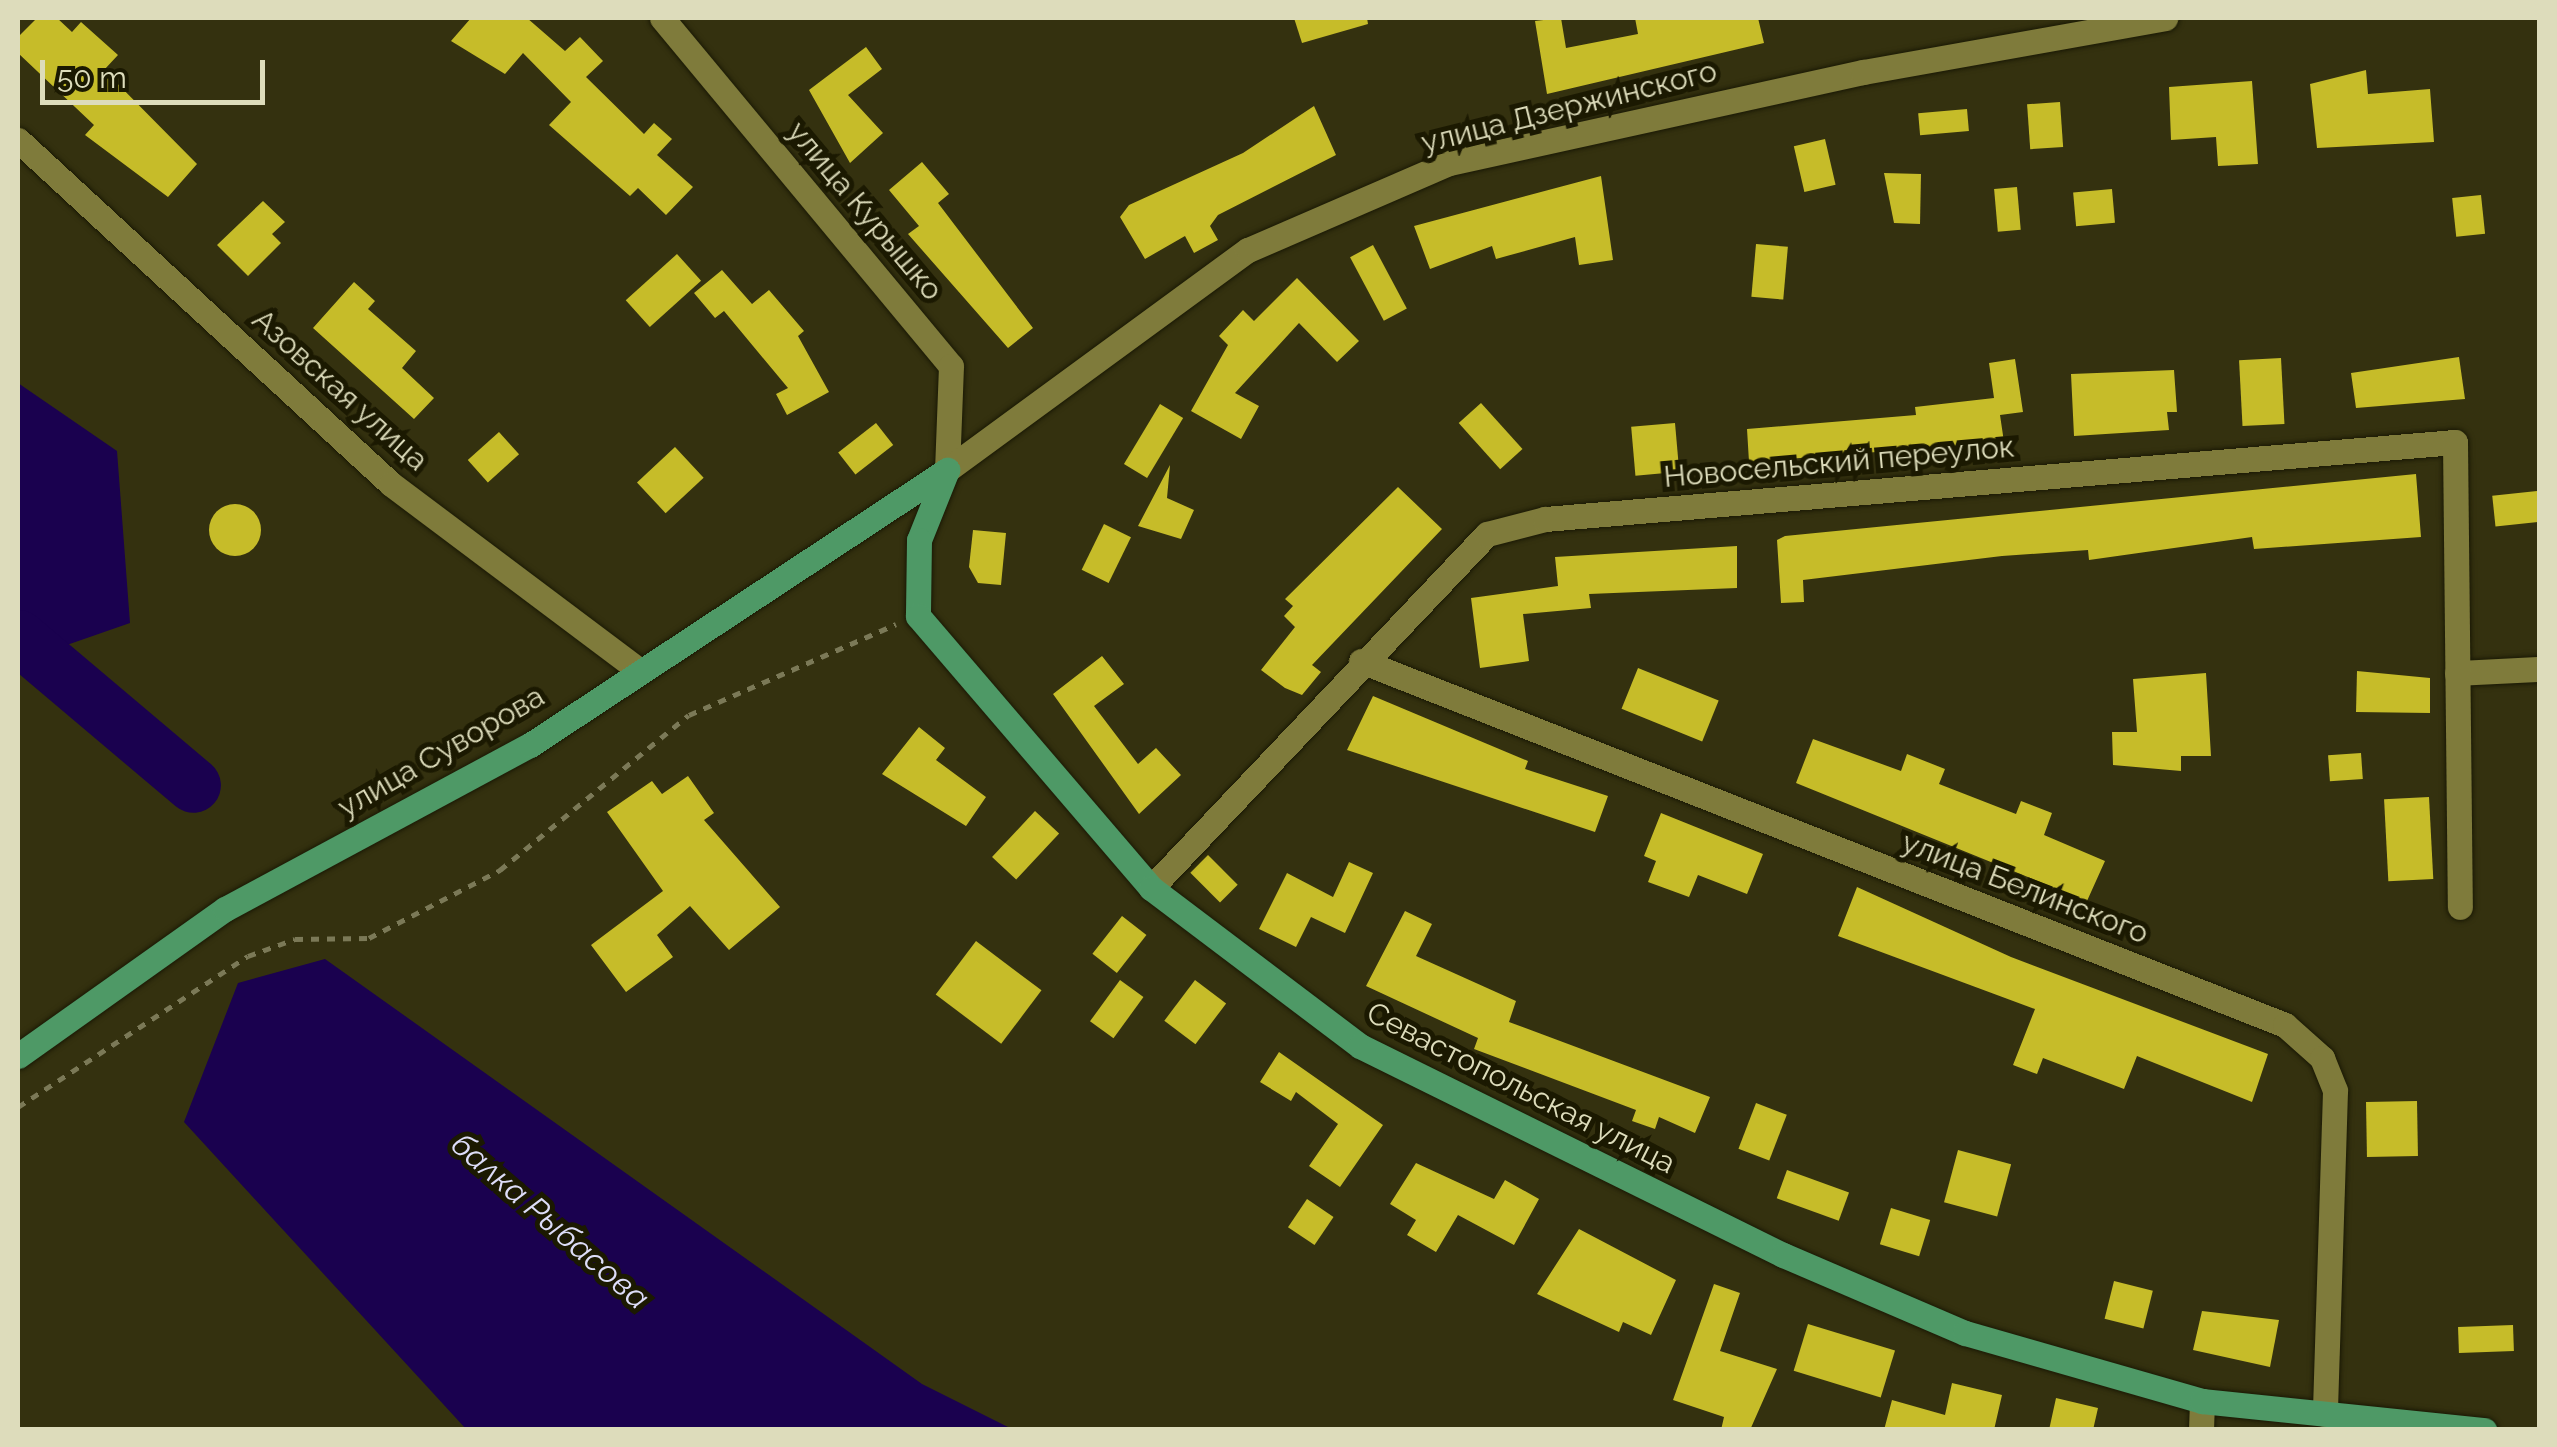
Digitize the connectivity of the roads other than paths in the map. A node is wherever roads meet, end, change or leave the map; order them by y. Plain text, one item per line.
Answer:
1 (662, 18) edge
2 (2165, 18) edge
3 (18, 140) edge
4 (947, 470) junction
5 (1361, 661) junction
6 (636, 668) junction
7 (2540, 670) edge
8 (2457, 673) junction
9 (1150, 888) junction
10 (2460, 906) dead end
11 (18, 1056) edge
12 (2202, 1401) junction
13 (2326, 1414) junction
14 (2201, 1430) edge
15 (2485, 1430) edge

1 - 4 street, улица Курышко
2 - 4 street, улица Дзержинского
3 - 6 street, Азовская улица
4 - 6 main road, улица Суворова
4 - 9 main road, Севастопольская улица
5 - 8 street, Новосельский переулок
5 - 9 street, Новосельский переулок
5 - 13 street, улица Белинского
6 - 11 main road, улица Суворова
7 - 8 street
8 - 10 street, Новосельский переулок
9 - 12 main road, Севастопольская улица
12 - 13 main road, Севастопольская улица
12 - 14 street
13 - 15 main road, Севастопольская улица

